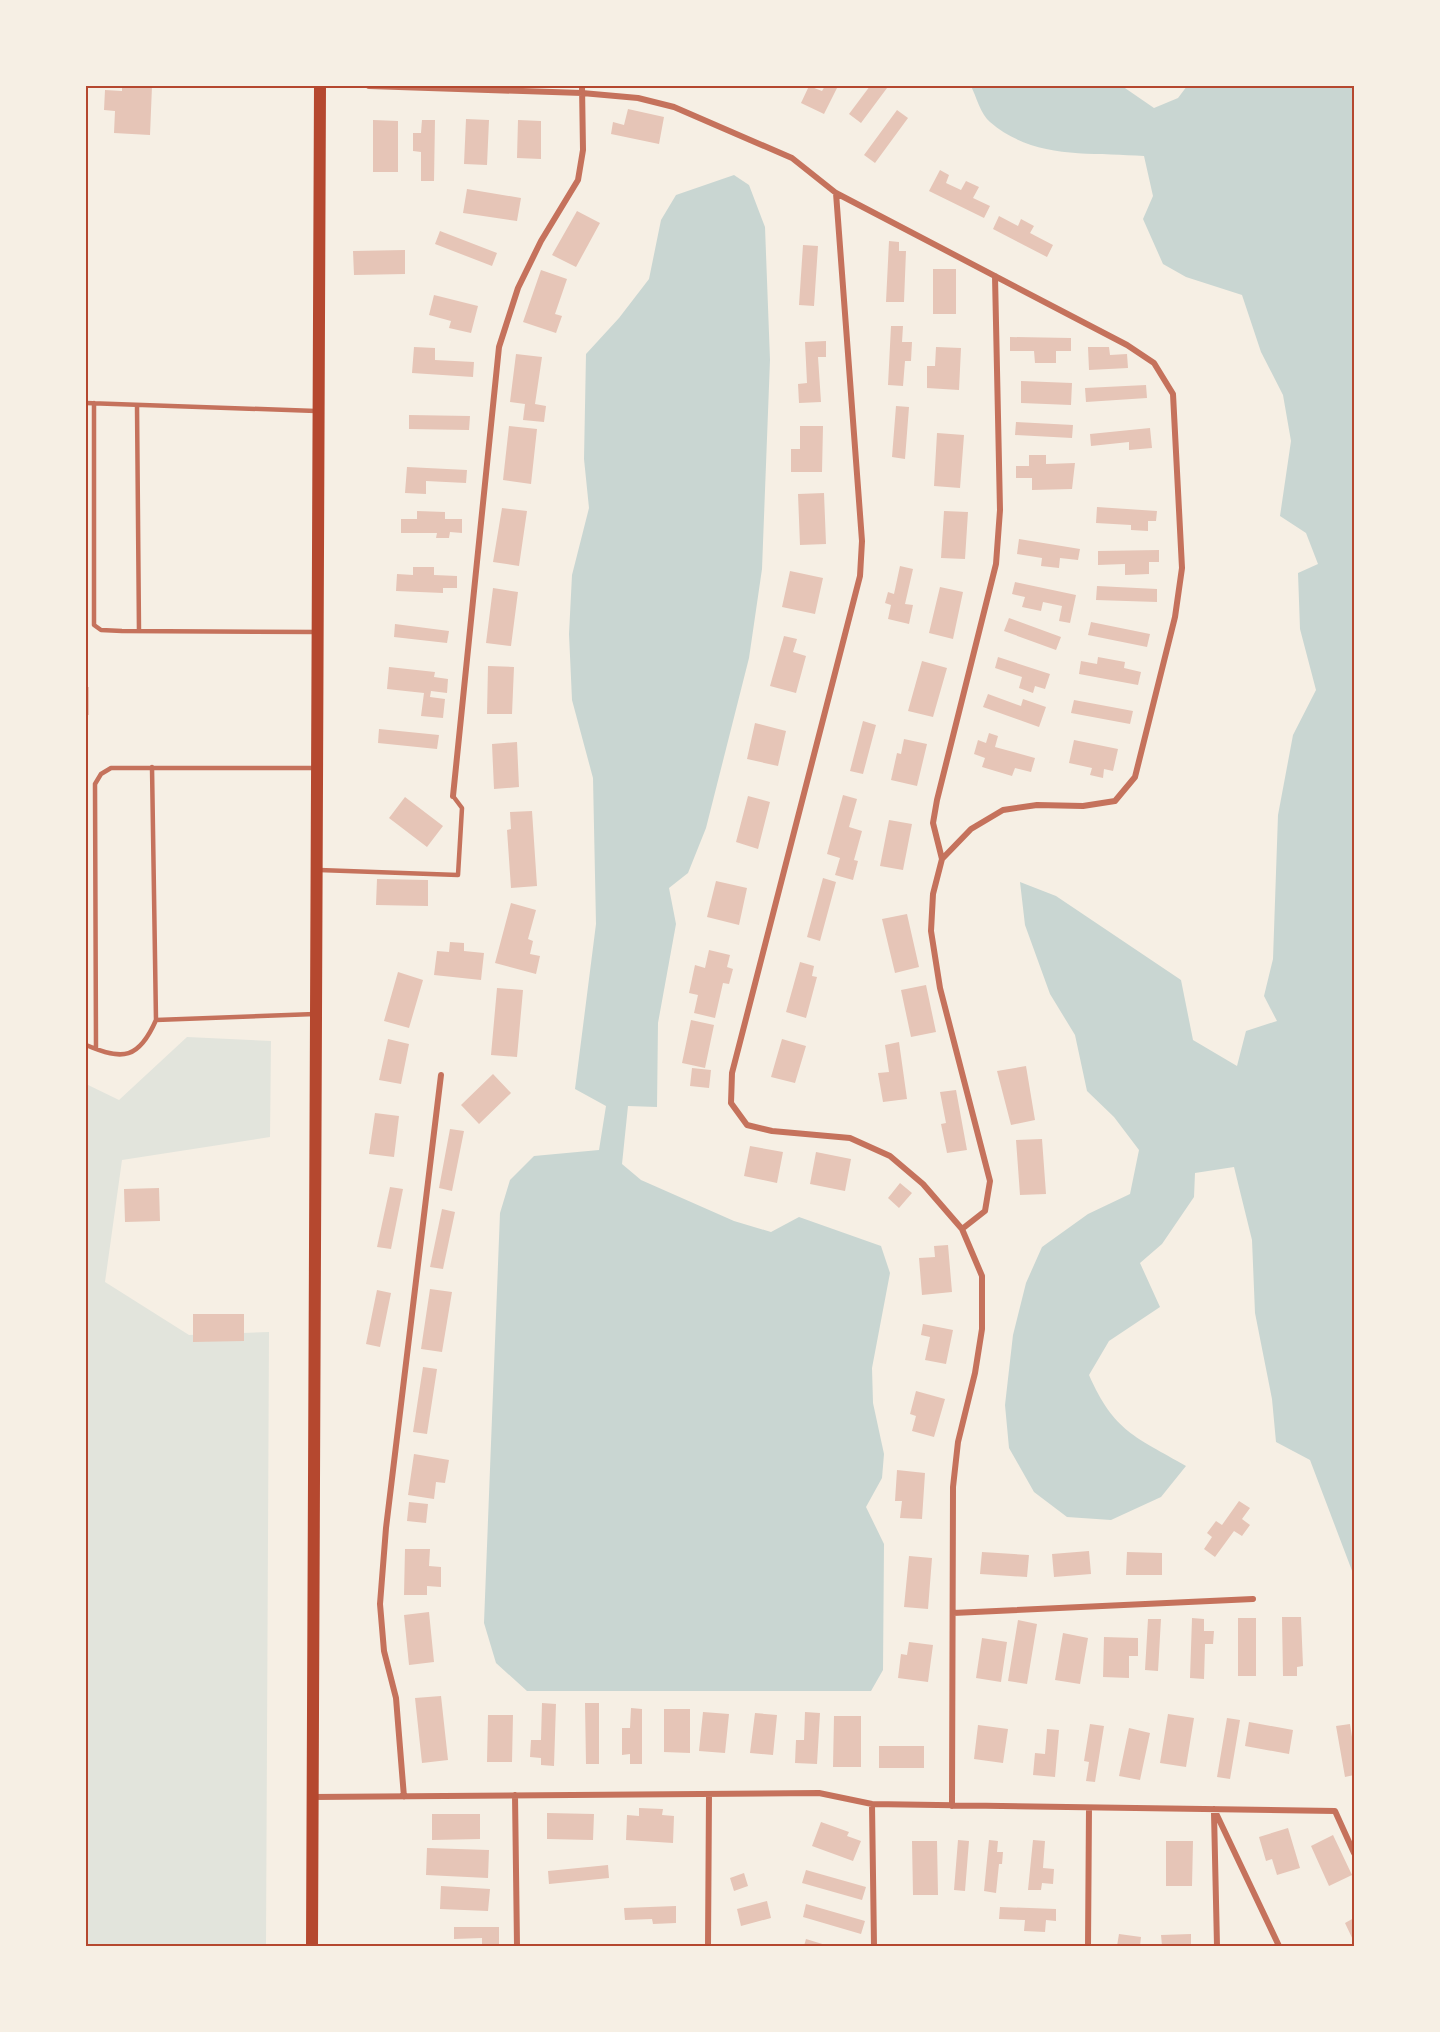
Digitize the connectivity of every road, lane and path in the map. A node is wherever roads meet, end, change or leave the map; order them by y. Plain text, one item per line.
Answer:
1 (320, 86) edge
2 (369, 86) edge
3 (582, 89) edge
4 (836, 194) junction
5 (995, 276) junction
6 (86, 403) edge
7 (94, 404) junction
8 (137, 405) junction
9 (319, 411) junction
10 (86, 470) edge
11 (93, 470) junction
12 (139, 631) junction
13 (318, 632) junction
14 (153, 767) junction
15 (317, 768) junction
16 (453, 796) joint
17 (942, 859) junction
18 (316, 870) junction
19 (316, 1014) junction
20 (156, 1020) junction
21 (86, 1045) edge
22 (96, 1049) junction
23 (441, 1075) dead end
24 (962, 1229) junction
25 (1253, 1599) dead end
26 (953, 1613) junction
27 (709, 1794) junction
28 (515, 1796) junction
29 (313, 1797) junction
30 (404, 1797) junction
31 (872, 1804) junction
32 (952, 1806) junction
33 (1089, 1808) junction
34 (1214, 1809) junction
35 (1354, 1853) edge
36 (312, 1947) edge
37 (518, 1947) edge
38 (708, 1947) edge
39 (874, 1947) edge
40 (1088, 1947) edge
41 (1217, 1947) edge
42 (1279, 1947) edge

1 - 9 main road
2 - 3 street
3 - 4 street
3 - 16 street
4 - 5 street
4 - 24 street
5 - 17 street
5 - 17 street
6 - 7 lane
7 - 8 lane
7 - 11 lane
8 - 9 lane
8 - 12 lane
9 - 13 main road
10 - 11 lane
11 - 12 lane
12 - 13 lane
13 - 15 main road
14 - 15 lane
14 - 20 lane
14 - 22 lane
15 - 18 main road
16 - 18 lane
17 - 24 street
18 - 19 main road
19 - 20 lane
19 - 29 main road
20 - 22 lane
21 - 22 lane
23 - 30 street
24 - 26 street
25 - 26 street
26 - 32 street
27 - 28 street
27 - 31 street
27 - 38 street
28 - 30 street
28 - 37 street
29 - 30 street
29 - 36 main road
31 - 32 street
31 - 39 street
32 - 33 street
33 - 34 street
33 - 40 street
34 - 35 street
34 - 41 street
34 - 42 street

